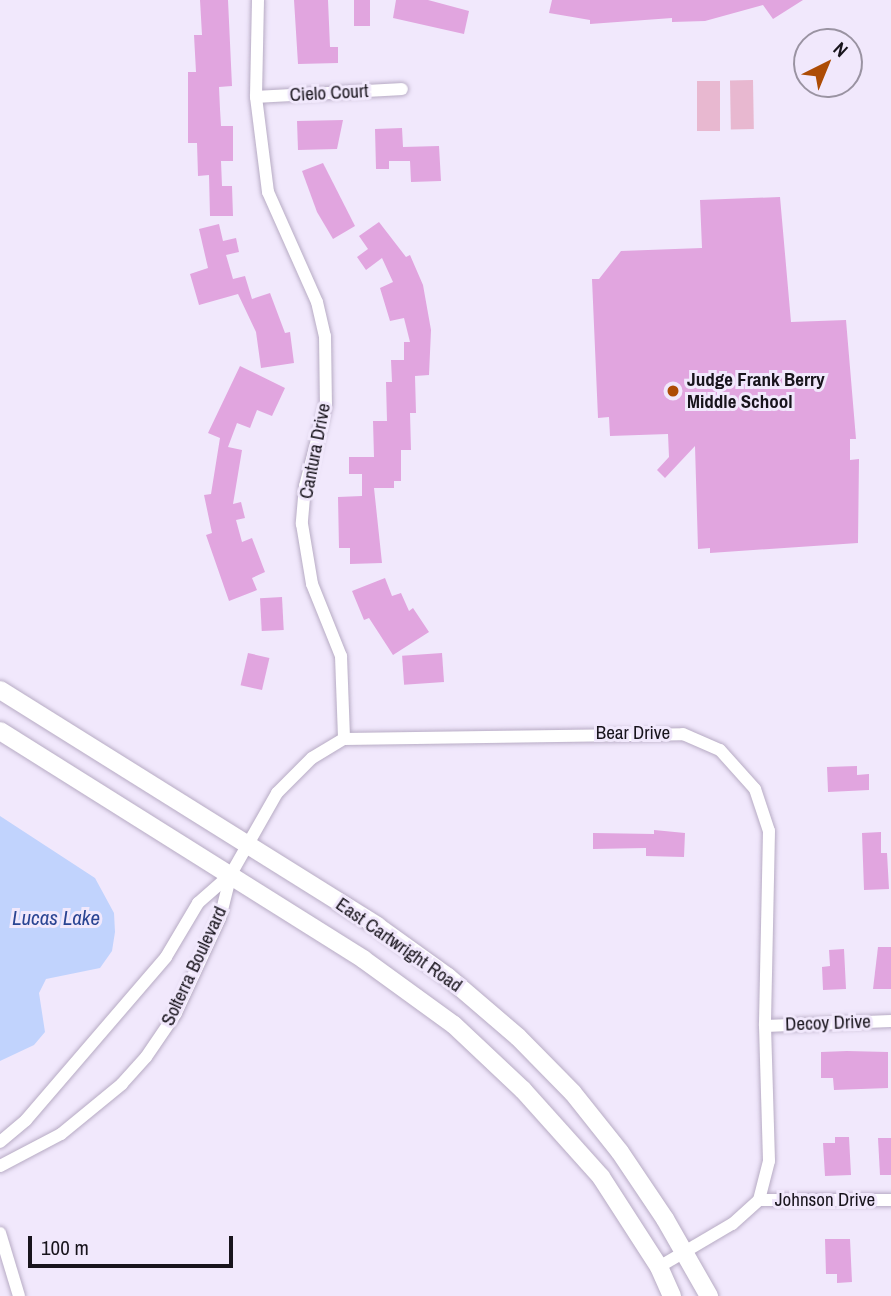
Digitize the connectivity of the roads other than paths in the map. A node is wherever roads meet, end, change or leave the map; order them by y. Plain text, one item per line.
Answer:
1 (258, 0) edge
2 (402, 89) dead end
3 (256, 97) junction
4 (0, 690) edge
5 (0, 731) edge
6 (344, 739) junction
7 (248, 844) junction
8 (231, 874) junction
9 (891, 1021) edge
10 (765, 1026) junction
11 (0, 1142) edge
12 (0, 1166) edge
13 (758, 1200) junction
14 (891, 1200) edge
15 (0, 1233) edge
16 (685, 1251) junction
17 (659, 1267) junction
18 (19, 1296) edge
19 (672, 1296) edge
20 (709, 1296) edge

1 - 3 street, Cantura Drive
2 - 3 street, Cielo Court
3 - 6 street, Cantura Drive
4 - 7 main road, East Cartwright Road
5 - 8 main road, East Cartwright Road
6 - 7 street, Bear Drive
6 - 10 street, Bear Drive
7 - 8 street, Bear Drive
7 - 16 main road, East Cartwright Road
8 - 11 street, Solterra Boulevard
8 - 12 street, Solterra Boulevard
8 - 17 main road, East Cartwright Road
9 - 10 street, Decoy Drive
10 - 13 street, Bear Drive
13 - 14 street, Johnson Drive
13 - 16 street
15 - 18 street
16 - 17 street
16 - 20 main road, East Cartwright Road
17 - 19 main road, East Cartwright Road

